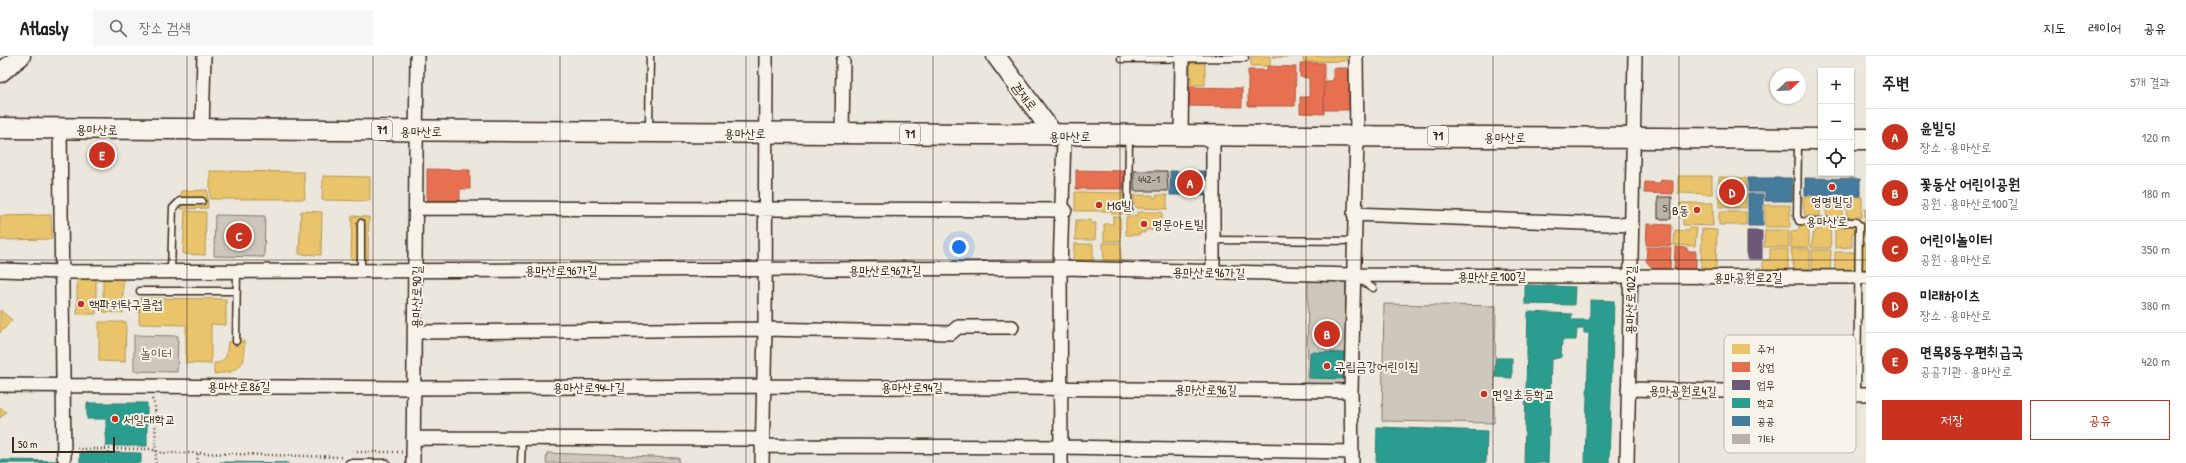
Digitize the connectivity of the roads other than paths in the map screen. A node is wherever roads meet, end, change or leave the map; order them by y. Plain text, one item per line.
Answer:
1 (21, 56) edge
2 (204, 56) edge
3 (417, 56) edge
4 (650, 56) edge
5 (766, 56) edge
6 (996, 56) edge
7 (1356, 56) edge
8 (1635, 56) edge
9 (1182, 57) edge
10 (1245, 58) dead end
11 (1121, 59) dead end
12 (843, 61) dead end
13 (0, 73) edge
14 (0, 128) edge
15 (60, 128) junction
16 (202, 130) junction
17 (416, 131) junction
18 (649, 132) junction
19 (765, 133) junction
20 (842, 134) junction
21 (1060, 136) junction
22 (1129, 136) junction
23 (1181, 136) junction
24 (1213, 136) junction
25 (1357, 136) junction
26 (1634, 138) junction
27 (1798, 139) junction
28 (1818, 139) edge
29 (1854, 139) edge
30 (1866, 139) edge
31 (202, 201) dead end
32 (416, 208) junction
33 (766, 210) junction
34 (1063, 210) junction
35 (1128, 210) dead end
36 (1354, 214) junction
37 (361, 223) dead end
38 (1632, 225) junction
39 (1213, 240) junction
40 (1354, 241) junction
41 (1060, 268) junction
42 (0, 270) edge
43 (237, 270) junction
44 (361, 270) junction
45 (416, 270) junction
46 (765, 270) junction
47 (171, 271) junction
48 (62, 272) junction
49 (1213, 272) junction
50 (1353, 275) junction
51 (1630, 276) junction
52 (1863, 277) edge
53 (1373, 288) dead end
54 (140, 291) dead end
55 (237, 291) junction
56 (1012, 327) dead end
57 (765, 329) junction
58 (416, 332) junction
59 (236, 341) dead end
60 (0, 385) edge
61 (63, 385) junction
62 (763, 386) junction
63 (414, 388) junction
64 (1062, 388) junction
65 (1628, 388) junction
66 (1724, 390) edge
67 (1351, 391) junction
68 (1862, 394) edge
69 (413, 438) junction
70 (522, 438) junction
71 (762, 443) junction
72 (1061, 447) junction
73 (64, 457) dead end
74 (1352, 458) edge
75 (349, 463) edge
76 (386, 463) edge
77 (413, 463) edge
78 (521, 463) edge
79 (762, 463) edge
80 (1061, 463) edge
81 (1627, 463) edge

1 - 13 main road
2 - 16 street
3 - 17 street, 용마산로90길
4 - 18 lane
5 - 19 street
6 - 21 main road, 겸재로
7 - 25 street
8 - 26 street, 용마산로102길
9 - 10 lane
9 - 11 lane
9 - 23 street
12 - 20 street
14 - 15 main road, 용마산로 / 71
15 - 16 main road, 용마산로 / 71
15 - 48 street
16 - 17 main road, 용마산로 / 71
17 - 18 main road, 용마산로 / 71
17 - 32 street, 용마산로90길
18 - 19 main road, 용마산로 / 71
19 - 20 main road, 용마산로 / 71
19 - 33 street
20 - 21 main road, 용마산로 / 71
21 - 22 main road, 용마산로 / 71
21 - 34 street
22 - 23 main road, 용마산로 / 71
22 - 35 lane
23 - 24 main road, 용마산로 / 71
24 - 25 main road, 용마산로 / 71
24 - 39 street
25 - 26 main road, 용마산로 / 71
25 - 36 street
26 - 27 main road, 용마산로 / 71
26 - 38 street, 용마산로102길
27 - 28 main road, 용마산로 / 71
27 - 52 lane, 용마산로
29 - 30 main road
31 - 47 lane
32 - 33 street
32 - 45 street, 용마산로90길
33 - 34 street
33 - 46 street
34 - 41 street
36 - 38 street
36 - 40 street
37 - 44 lane
38 - 51 street, 용마산로102길
39 - 40 lane
39 - 49 street
40 - 50 street
41 - 46 street, 용마산로96가길
41 - 49 street, 용마산로96가길
41 - 64 street
42 - 48 street, 용마산로96가길
43 - 44 street, 용마산로96가길
43 - 47 street, 용마산로96가길
43 - 55 lane
44 - 45 street, 용마산로96가길
45 - 46 street, 용마산로96가길
45 - 58 street, 용마산로90길
46 - 57 street
47 - 48 street, 용마산로96가길
48 - 61 street
49 - 50 street, 용마산로96가길
50 - 51 street, 용마산로100길
50 - 53 lane
50 - 67 street
51 - 52 street, 용마공원로2길
51 - 65 street, 용마산로102길
52 - 68 lane, 용마공원로4길
54 - 55 lane
55 - 59 lane
56 - 57 street
57 - 58 street
57 - 62 street
58 - 63 street, 용마산로90길
60 - 61 street, 용마산로86길
61 - 63 street, 용마산로86길
61 - 73 street
62 - 63 street, 용마산로94나길
62 - 64 street, 용마산로94길
62 - 71 street
63 - 69 street, 용마산로90길
64 - 67 street, 용마산로96길
64 - 72 street
65 - 66 street, 용마공원로4길
65 - 81 street, 용마산로102길
67 - 74 street
69 - 70 street
69 - 77 street, 용마산로90길
70 - 71 street
70 - 78 lane
71 - 72 street
71 - 79 street
72 - 74 street
72 - 80 street
75 - 76 lane

